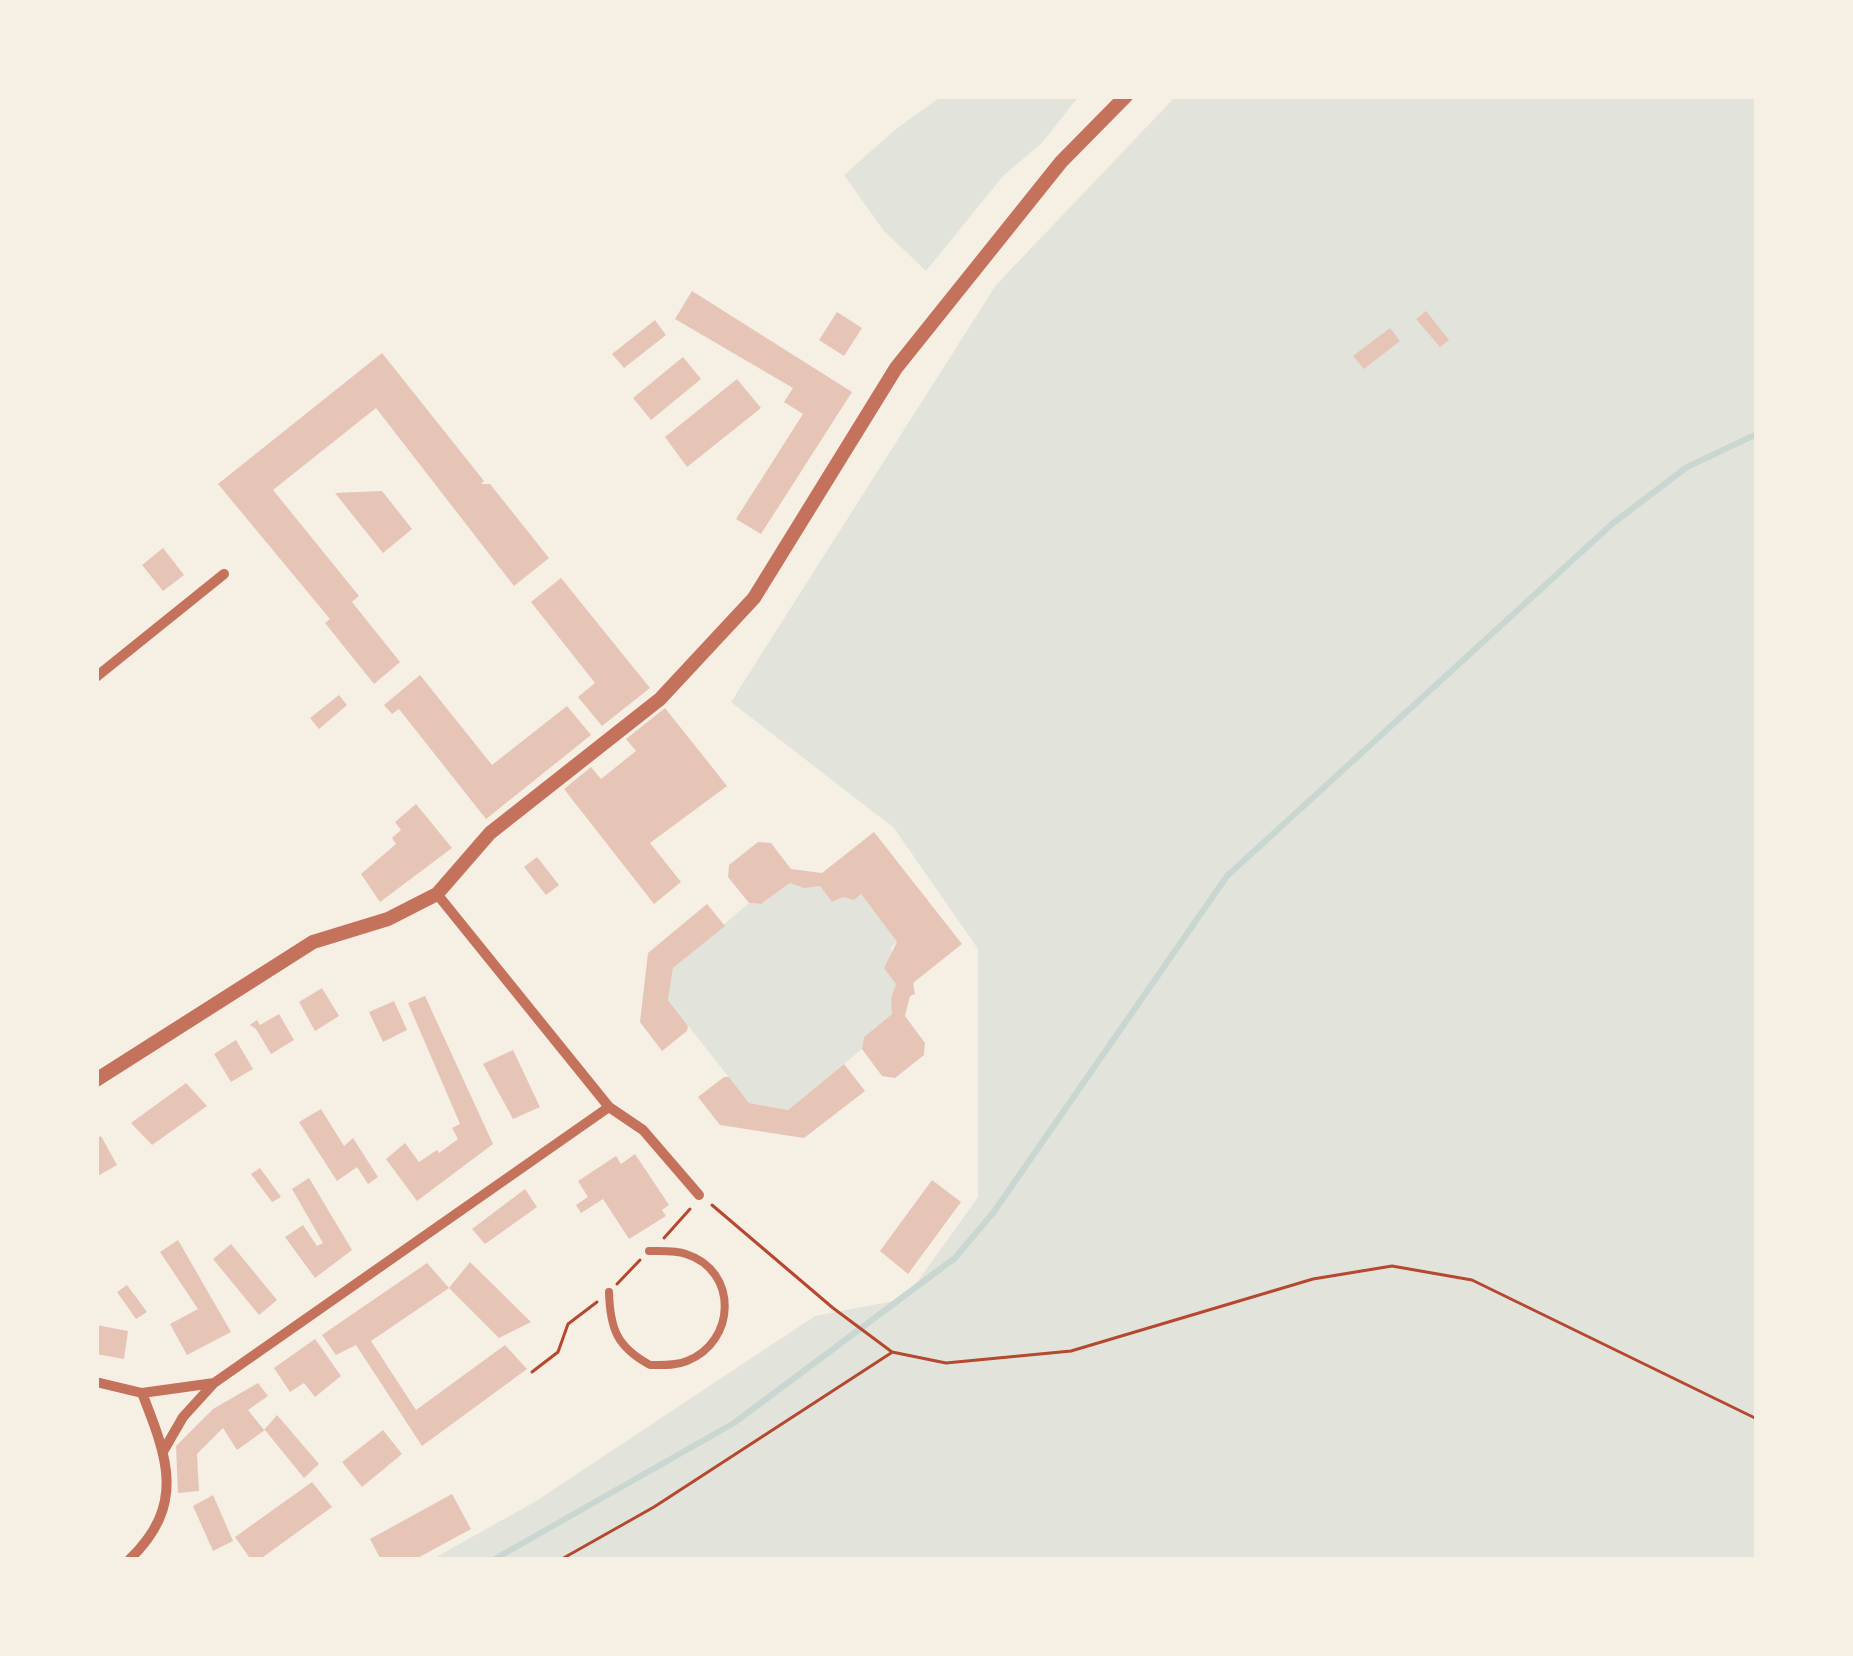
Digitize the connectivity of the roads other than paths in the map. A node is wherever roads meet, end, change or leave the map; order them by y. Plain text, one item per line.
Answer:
1 (1126, 96) edge
2 (224, 574) dead end
3 (96, 677) edge
4 (437, 894) junction
5 (96, 1080) edge
6 (609, 1107) junction
7 (699, 1195) road end
8 (649, 1251) dead end
9 (609, 1292) dead end
10 (96, 1382) edge
11 (214, 1383) junction
12 (142, 1394) junction
13 (164, 1450) junction
14 (129, 1560) edge

1 - 4 street
2 - 3 street
4 - 5 street
4 - 6 street
6 - 7 street
6 - 11 street
8 - 9 street
10 - 12 street
11 - 12 street
11 - 13 street
12 - 13 street
13 - 14 street

